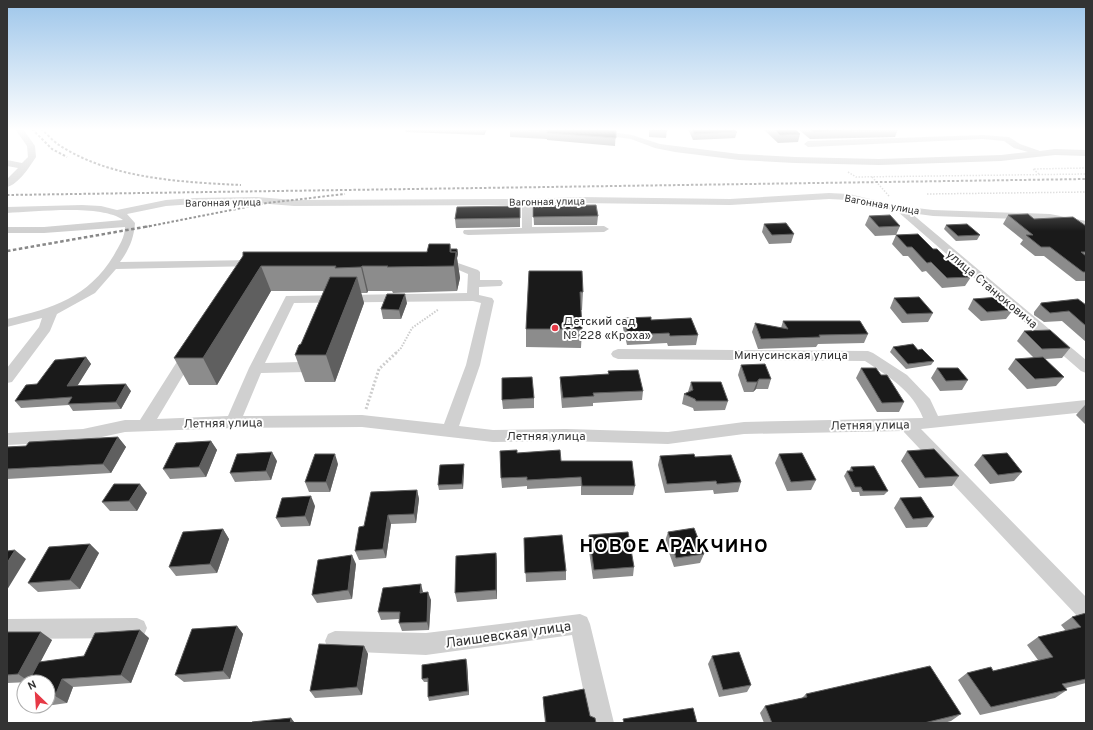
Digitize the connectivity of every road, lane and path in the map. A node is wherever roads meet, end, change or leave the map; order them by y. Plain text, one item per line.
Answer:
1 (27, 163) edge
2 (7, 164) edge
3 (25, 166) junction
4 (1086, 168) edge
5 (1040, 174) junction
6 (1086, 174) edge
7 (856, 177) dead end
8 (872, 177) junction
9 (7, 184) edge
10 (1086, 192) edge
11 (927, 194) dead end
12 (527, 202) junction
13 (900, 209) junction
14 (7, 210) edge
15 (117, 213) junction
16 (130, 223) junction
17 (1086, 224) edge
18 (604, 229) dead end
19 (7, 230) edge
20 (527, 231) junction
21 (468, 232) dead end
22 (245, 263) junction
23 (268, 263) edge
24 (424, 265) edge
25 (113, 266) junction
26 (237, 277) edge
27 (497, 283) dead end
28 (474, 290) junction
29 (450, 297) junction
30 (332, 299) junction
31 (51, 312) junction
32 (327, 312) edge
33 (7, 324) edge
34 (316, 340) edge
35 (195, 344) edge
36 (618, 354) dead end
37 (256, 368) junction
38 (1086, 368) edge
39 (7, 378) edge
40 (1086, 406) edge
41 (233, 422) junction
42 (362, 422) junction
43 (932, 422) junction
44 (145, 425) junction
45 (907, 425) junction
46 (449, 431) junction
47 (7, 439) edge
48 (1086, 611) edge
49 (137, 628) dead end
50 (7, 629) edge
51 (335, 641) dead end
52 (602, 723) edge

1 - 3 street
2 - 3 street
3 - 9 street
4 - 5 path
5 - 6 path
5 - 8 path
7 - 8 path
8 - 13 path
10 - 11 path
12 - 13 street, Вагонная улица
12 - 15 street, Вагонная улица
12 - 20 street
13 - 17 street, Вагонная улица
13 - 38 street, улица Станюковича
14 - 15 street, Вагонная улица
15 - 16 street
16 - 19 street
16 - 25 street
18 - 20 street
20 - 21 street
22 - 23 street
22 - 25 street
22 - 26 street
24 - 28 street
25 - 31 street
27 - 28 street
28 - 29 street
28 - 46 street
29 - 30 street
29 - 42 path
30 - 32 street
30 - 37 street
31 - 33 street
31 - 39 street
34 - 37 street
35 - 44 street
36 - 43 street, Минусинская улица
37 - 41 street
40 - 43 street, Летняя улица
41 - 42 street, Летняя улица
41 - 44 street, Летняя улица
42 - 46 street, Летняя улица
43 - 45 street, Летняя улица
44 - 47 street, Летняя улица
45 - 46 street, Летняя улица
45 - 48 street
49 - 50 street
51 - 52 street, Лаишевская улица

